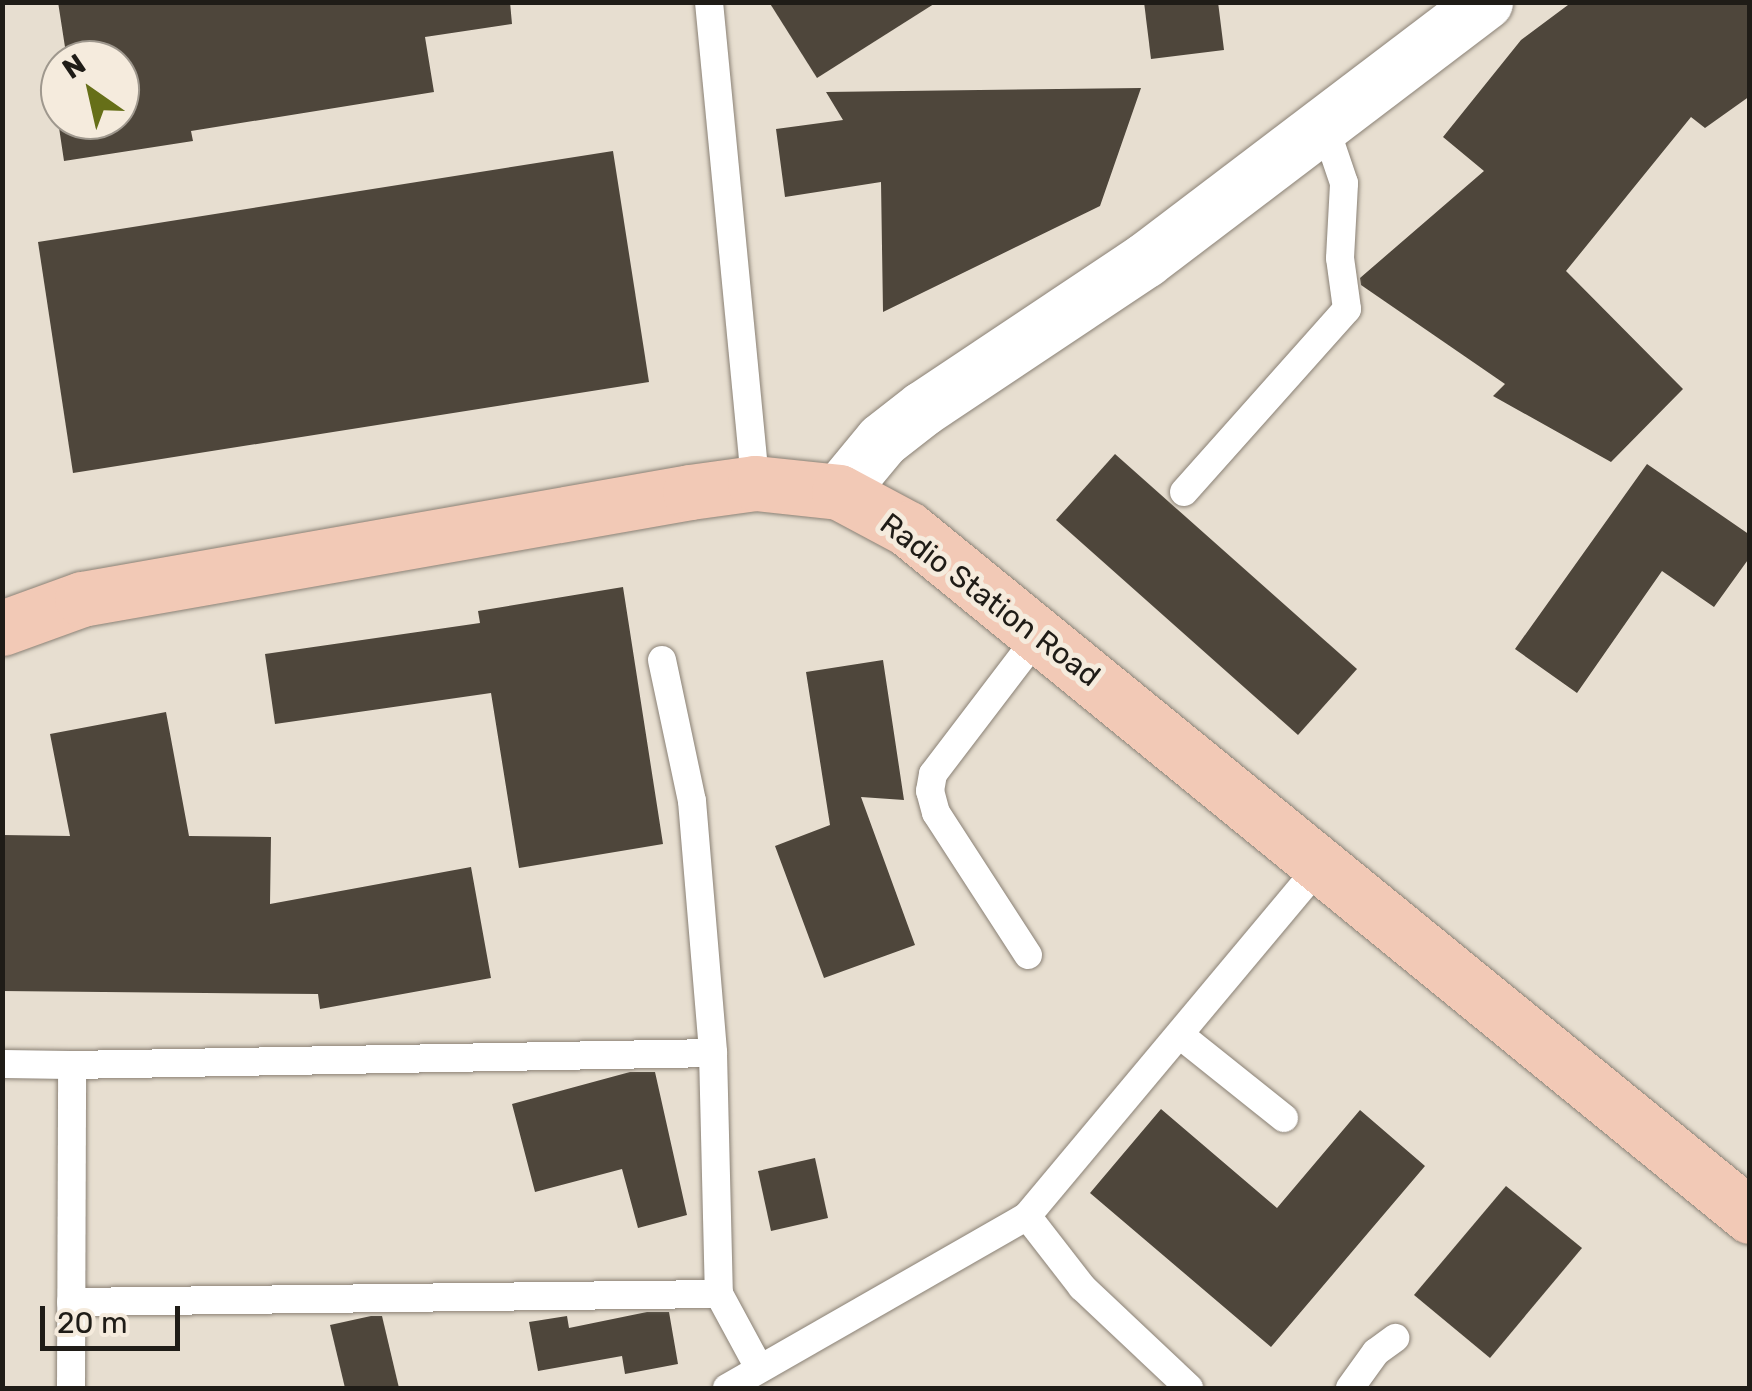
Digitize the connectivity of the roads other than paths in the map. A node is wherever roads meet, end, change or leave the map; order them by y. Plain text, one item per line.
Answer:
1 (709, 2) edge
2 (1485, 2) edge
3 (1324, 124) junction
4 (755, 483) junction
5 (839, 492) junction
6 (1184, 492) dead end
7 (2, 628) edge
8 (1039, 635) junction
9 (662, 660) dead end
10 (1321, 865) junction
11 (1028, 955) dead end
12 (1180, 1035) junction
13 (713, 1052) junction
14 (2, 1064) edge
15 (72, 1065) junction
16 (1284, 1118) dead end
17 (1028, 1216) junction
18 (1750, 1216) edge
19 (719, 1294) junction
20 (71, 1302) junction
21 (1395, 1338) dead end
22 (759, 1368) junction
23 (71, 1388) edge
24 (727, 1388) edge
25 (1190, 1388) edge
26 (1350, 1388) edge

1 - 4 lane
2 - 3 street
3 - 5 street
3 - 6 lane
4 - 5 main road, Radio Station Road
4 - 7 main road, Radio Station Road
5 - 8 main road, Radio Station Road
8 - 10 main road, Radio Station Road
8 - 11 lane
9 - 13 lane
10 - 12 lane
10 - 18 main road, Radio Station Road
12 - 16 lane
12 - 17 lane
13 - 15 lane
13 - 19 lane
14 - 15 lane
15 - 20 lane
17 - 22 lane
17 - 25 lane
19 - 20 lane
19 - 22 lane
20 - 23 lane
21 - 26 lane
22 - 24 lane

